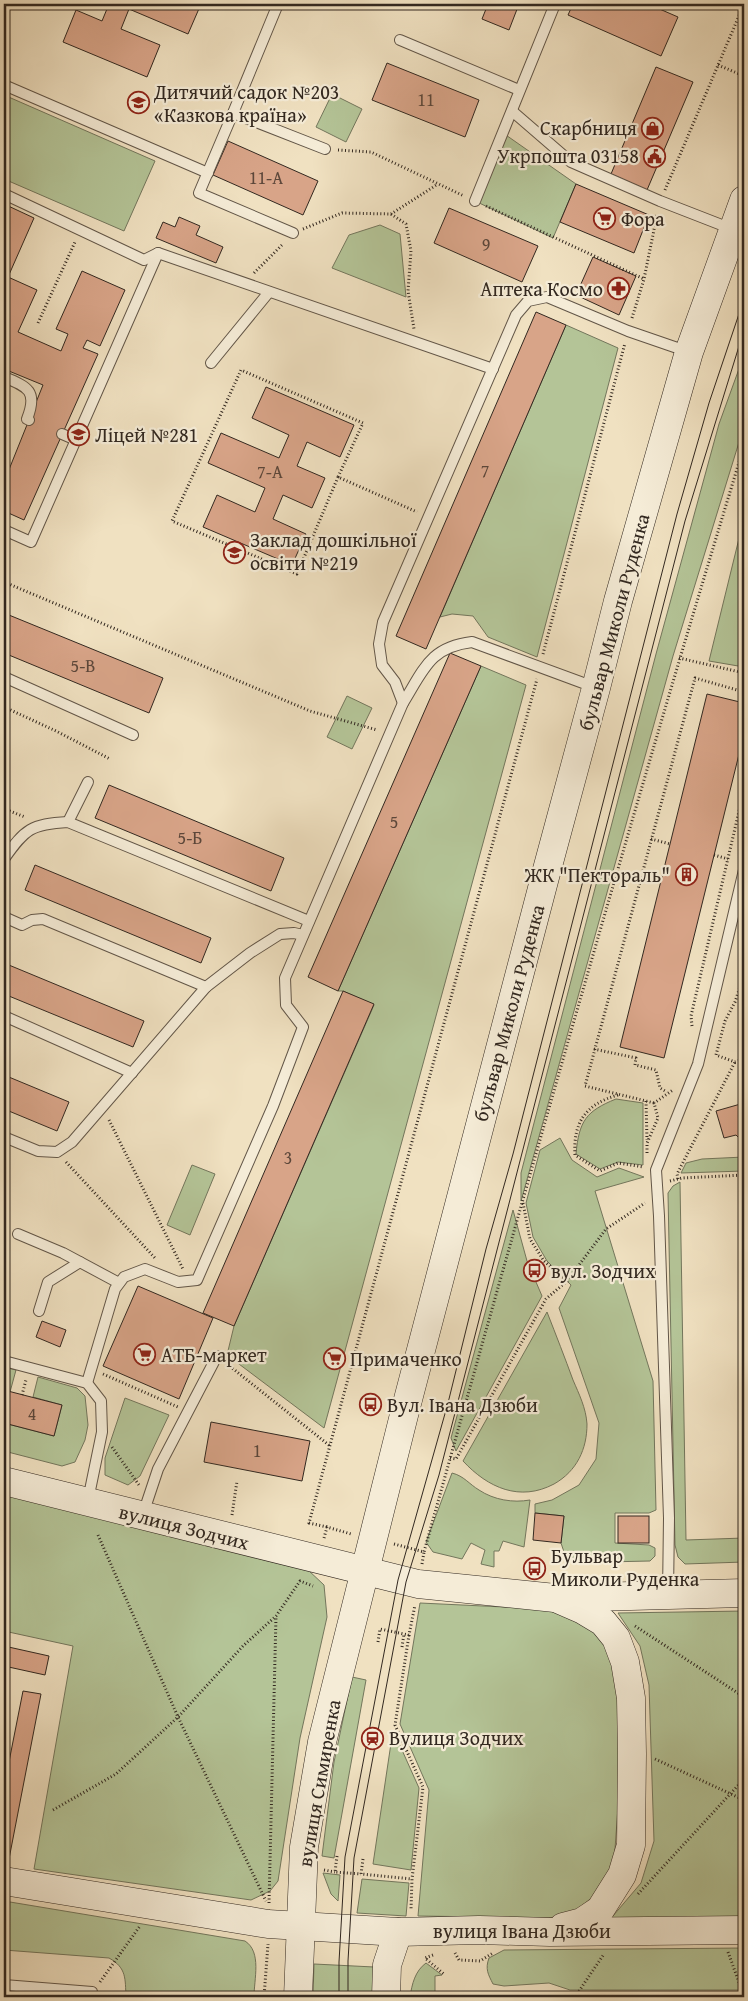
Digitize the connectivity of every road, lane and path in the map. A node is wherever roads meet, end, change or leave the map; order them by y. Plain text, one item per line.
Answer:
1 (278, 4) edge
2 (555, 4) edge
3 (744, 4) edge
4 (400, 40) dead end
5 (718, 65) junction
6 (744, 76) edge
7 (4, 84) edge
8 (519, 90) junction
9 (512, 111) junction
10 (233, 113) junction
11 (325, 149) dead end
12 (208, 173) junction
13 (439, 184) dead end
14 (4, 194) edge
15 (744, 200) edge
16 (475, 201) dead end
17 (660, 201) junction
18 (391, 214) junction
19 (81, 230) junction
20 (733, 230) junction
21 (293, 233) junction
22 (158, 253) junction
23 (244, 283) junction
24 (269, 292) junction
25 (38, 323) dead end
26 (628, 331) junction
27 (417, 343) junction
28 (689, 352) junction
29 (211, 363) dead end
30 (493, 370) junction
31 (4, 377) edge
32 (29, 420) dead end
33 (62, 434) dead end
34 (76, 440) junction
35 (744, 446) edge
36 (338, 477) junction
37 (428, 518) junction
38 (4, 530) edge
39 (4, 582) edge
40 (680, 658) junction
41 (540, 668) junction
42 (744, 673) edge
43 (4, 677) edge
44 (596, 688) junction
45 (744, 692) edge
46 (403, 702) junction
47 (4, 707) edge
48 (390, 734) junction
49 (133, 735) dead end
50 (110, 759) dead end
51 (88, 782) dead end
52 (744, 790) edge
53 (4, 807) edge
54 (68, 822) junction
55 (42, 824) junction
56 (651, 839) junction
57 (670, 844) dead end
58 (714, 855) dead end
59 (4, 859) edge
60 (728, 859) junction
61 (744, 870) edge
62 (4, 917) edge
63 (309, 921) junction
64 (303, 935) junction
65 (744, 975) edge
66 (206, 987) junction
67 (742, 987) edge
68 (4, 1016) edge
69 (692, 1033) dead end
70 (594, 1049) junction
71 (744, 1060) edge
72 (736, 1062) junction
73 (132, 1073) junction
74 (675, 1089) dead end
75 (668, 1092) junction
76 (618, 1094) junction
77 (646, 1101) junction
78 (654, 1103) junction
79 (102, 1108) junction
80 (4, 1137) edge
81 (647, 1143) junction
82 (58, 1152) junction
83 (744, 1175) edge
84 (678, 1179) junction
85 (656, 1192) junction
86 (523, 1202) junction
87 (18, 1234) dead end
88 (80, 1262) junction
89 (189, 1281) junction
90 (178, 1282) junction
91 (567, 1282) junction
92 (119, 1283) junction
93 (39, 1311) dead end
94 (217, 1356) joint
95 (4, 1361) edge
96 (91, 1368) junction
97 (87, 1383) junction
98 (188, 1411) junction
99 (102, 1432) junction
100 (330, 1446) junction
101 (450, 1458) junction
102 (4, 1481) edge
103 (237, 1481) dead end
104 (88, 1501) junction
105 (145, 1508) junction
106 (231, 1518) dead end
107 (327, 1527) junction
108 (98, 1535) dead end
109 (372, 1539) junction
110 (401, 1546) dead end
111 (364, 1572) junction
112 (316, 1574) junction
113 (418, 1584) junction
114 (744, 1593) edge
115 (668, 1596) junction
116 (555, 1598) junction
117 (276, 1616) junction
118 (633, 1630) dead end
119 (404, 1634) junction
120 (409, 1635) junction
121 (378, 1642) dead end
122 (402, 1647) dead end
123 (744, 1697) edge
124 (178, 1717) junction
125 (655, 1751) dead end
126 (744, 1779) edge
127 (730, 1793) junction
128 (744, 1800) edge
129 (53, 1810) dead end
130 (337, 1856) dead end
131 (362, 1859) dead end
132 (361, 1874) junction
133 (412, 1879) junction
134 (7, 1890) edge
135 (638, 1895) dead end
136 (4, 1914) edge
137 (143, 1921) dead end
138 (268, 1924) junction
139 (301, 1925) junction
140 (744, 1930) edge
141 (407, 1931) junction
142 (550, 1932) junction
143 (605, 1952) dead end
144 (425, 1958) dead end
145 (445, 1975) dead end
146 (4, 1986) edge
147 (93, 1995) edge
148 (264, 1997) edge
149 (298, 1997) edge
150 (386, 1997) edge
151 (575, 1997) edge

1 - 10 lane
2 - 8 lane
3 - 5 path
4 - 8 lane
5 - 6 path
5 - 17 path
7 - 12 lane
8 - 9 lane
9 - 16 lane
9 - 17 lane
10 - 11 lane
10 - 12 lane
12 - 21 lane
13 - 18 path
14 - 19 lane
15 - 20 street, бульвар Миколи Руденка
17 - 20 lane
17 - 26 path
18 - 21 path
18 - 27 path
19 - 22 lane
19 - 25 path
20 - 28 street, бульвар Миколи Руденка
21 - 23 path
22 - 23 lane
22 - 34 lane
23 - 24 lane
24 - 27 lane
24 - 29 lane
26 - 28 lane
26 - 30 lane
26 - 41 path
27 - 30 lane
28 - 44 street, бульвар Миколи Руденка
30 - 37 lane
31 - 32 lane
33 - 34 lane
34 - 38 lane
35 - 40 path
36 - 36 path
36 - 37 path
37 - 46 lane
39 - 48 path
40 - 42 path
40 - 86 path
41 - 44 lane
41 - 46 lane
41 - 100 path
43 - 49 lane
44 - 109 street, бульвар Миколи Руденка
45 - 56 path
46 - 48 lane
47 - 50 path
48 - 63 lane
51 - 54 lane
52 - 60 path
53 - 55 path
54 - 55 lane
54 - 63 lane
55 - 59 lane
56 - 57 path
56 - 70 path
58 - 60 path
60 - 69 path
61 - 85 lane
62 - 66 lane
63 - 64 lane
64 - 66 lane
64 - 89 lane
65 - 67 path
66 - 73 lane
67 - 72 path
68 - 73 lane
70 - 75 path
70 - 76 path
71 - 72 path
72 - 84 path
73 - 79 lane
74 - 75 path
75 - 78 path
76 - 77 path
76 - 81 path
77 - 78 path
77 - 81 path
78 - 81 path
79 - 82 lane
79 - 89 path
80 - 82 lane
82 - 90 path
83 - 84 path
84 - 85 path
85 - 91 path
85 - 115 lane
86 - 91 path
86 - 101 path
87 - 88 lane
88 - 92 lane
88 - 93 lane
89 - 90 lane
90 - 92 lane
91 - 101 path
92 - 96 lane
94 - 98 lane
94 - 100 path
95 - 97 lane
96 - 97 lane
96 - 98 path
97 - 99 lane
98 - 105 lane
99 - 104 lane
99 - 105 path
100 - 107 path
101 - 110 path
102 - 104 street, вулиця Зодчих
103 - 106 path
104 - 105 street, вулиця Зодчих
105 - 112 street, вулиця Зодчих
107 - 109 path
107 - 112 path
108 - 124 path
109 - 111 street, бульвар Миколи Руденка
111 - 112 street, вулиця Зодчих
111 - 113 street
111 - 139 street, вулиця Симиренка
112 - 117 path
113 - 116 street
113 - 120 path
114 - 115 street
115 - 116 street
116 - 142 street
117 - 124 path
117 - 124 path
118 - 123 path
119 - 120 path
119 - 121 path
119 - 122 path
120 - 133 path
124 - 129 path
125 - 127 path
126 - 127 path
127 - 128 path
127 - 135 path
130 - 132 path
131 - 132 path
132 - 133 path
133 - 141 path
134 - 136 path
134 - 138 street
137 - 147 path
138 - 139 street
138 - 148 path
139 - 141 street, вулиця Івана Дзюби
139 - 149 street, вулиця Симиренка
140 - 142 street, вулиця Івана Дзюби
141 - 142 street, вулиця Івана Дзюби
141 - 150 street
143 - 151 path
144 - 145 path
146 - 147 lane

